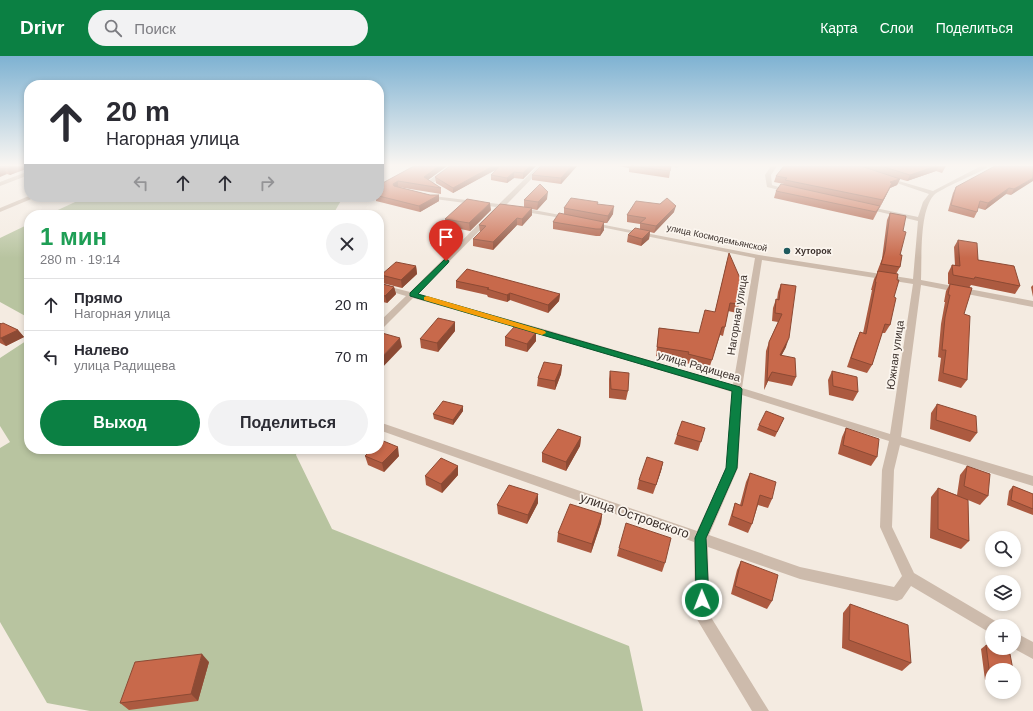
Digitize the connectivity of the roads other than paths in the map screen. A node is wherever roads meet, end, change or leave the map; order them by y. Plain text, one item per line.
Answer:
1 (439, 197) edge
2 (452, 197) edge
3 (511, 197) edge
4 (930, 197) edge
5 (459, 199) junction
6 (24, 201) edge
7 (502, 206) junction
8 (861, 207) edge
9 (0, 210) edge
10 (921, 220) junction
11 (759, 257) junction
12 (917, 282) junction
13 (384, 287) edge
14 (412, 295) junction
15 (1033, 304) edge
16 (384, 322) edge
17 (737, 389) junction
18 (384, 428) edge
19 (895, 440) junction
20 (1033, 481) edge
21 (700, 538) junction
22 (909, 577) junction
23 (985, 623) edge
24 (1021, 644) edge
25 (1033, 652) edge
26 (761, 711) edge

1 - 5 street, улица Космодемьянской
2 - 5 street
3 - 7 street
4 - 10 street, Южная улица
5 - 7 street, улица Космодемьянской
6 - 9 street
7 - 11 street, улица Космодемьянской
7 - 14 street
8 - 10 street
10 - 12 street, Южная улица
11 - 12 street, улица Космодемьянской
11 - 17 street, Нагорная улица
12 - 15 street, улица Космодемьянской
12 - 19 street, Южная улица
13 - 14 street, улица Радищева
14 - 16 street
14 - 17 street, улица Радищева
17 - 19 street, улица Радищева
17 - 21 street, Нагорная улица
18 - 21 street, улица Островского
19 - 20 street, улица Радищева
19 - 22 street, Южная улица
21 - 22 street, улица Островского
21 - 26 street
22 - 23 street
24 - 25 street

